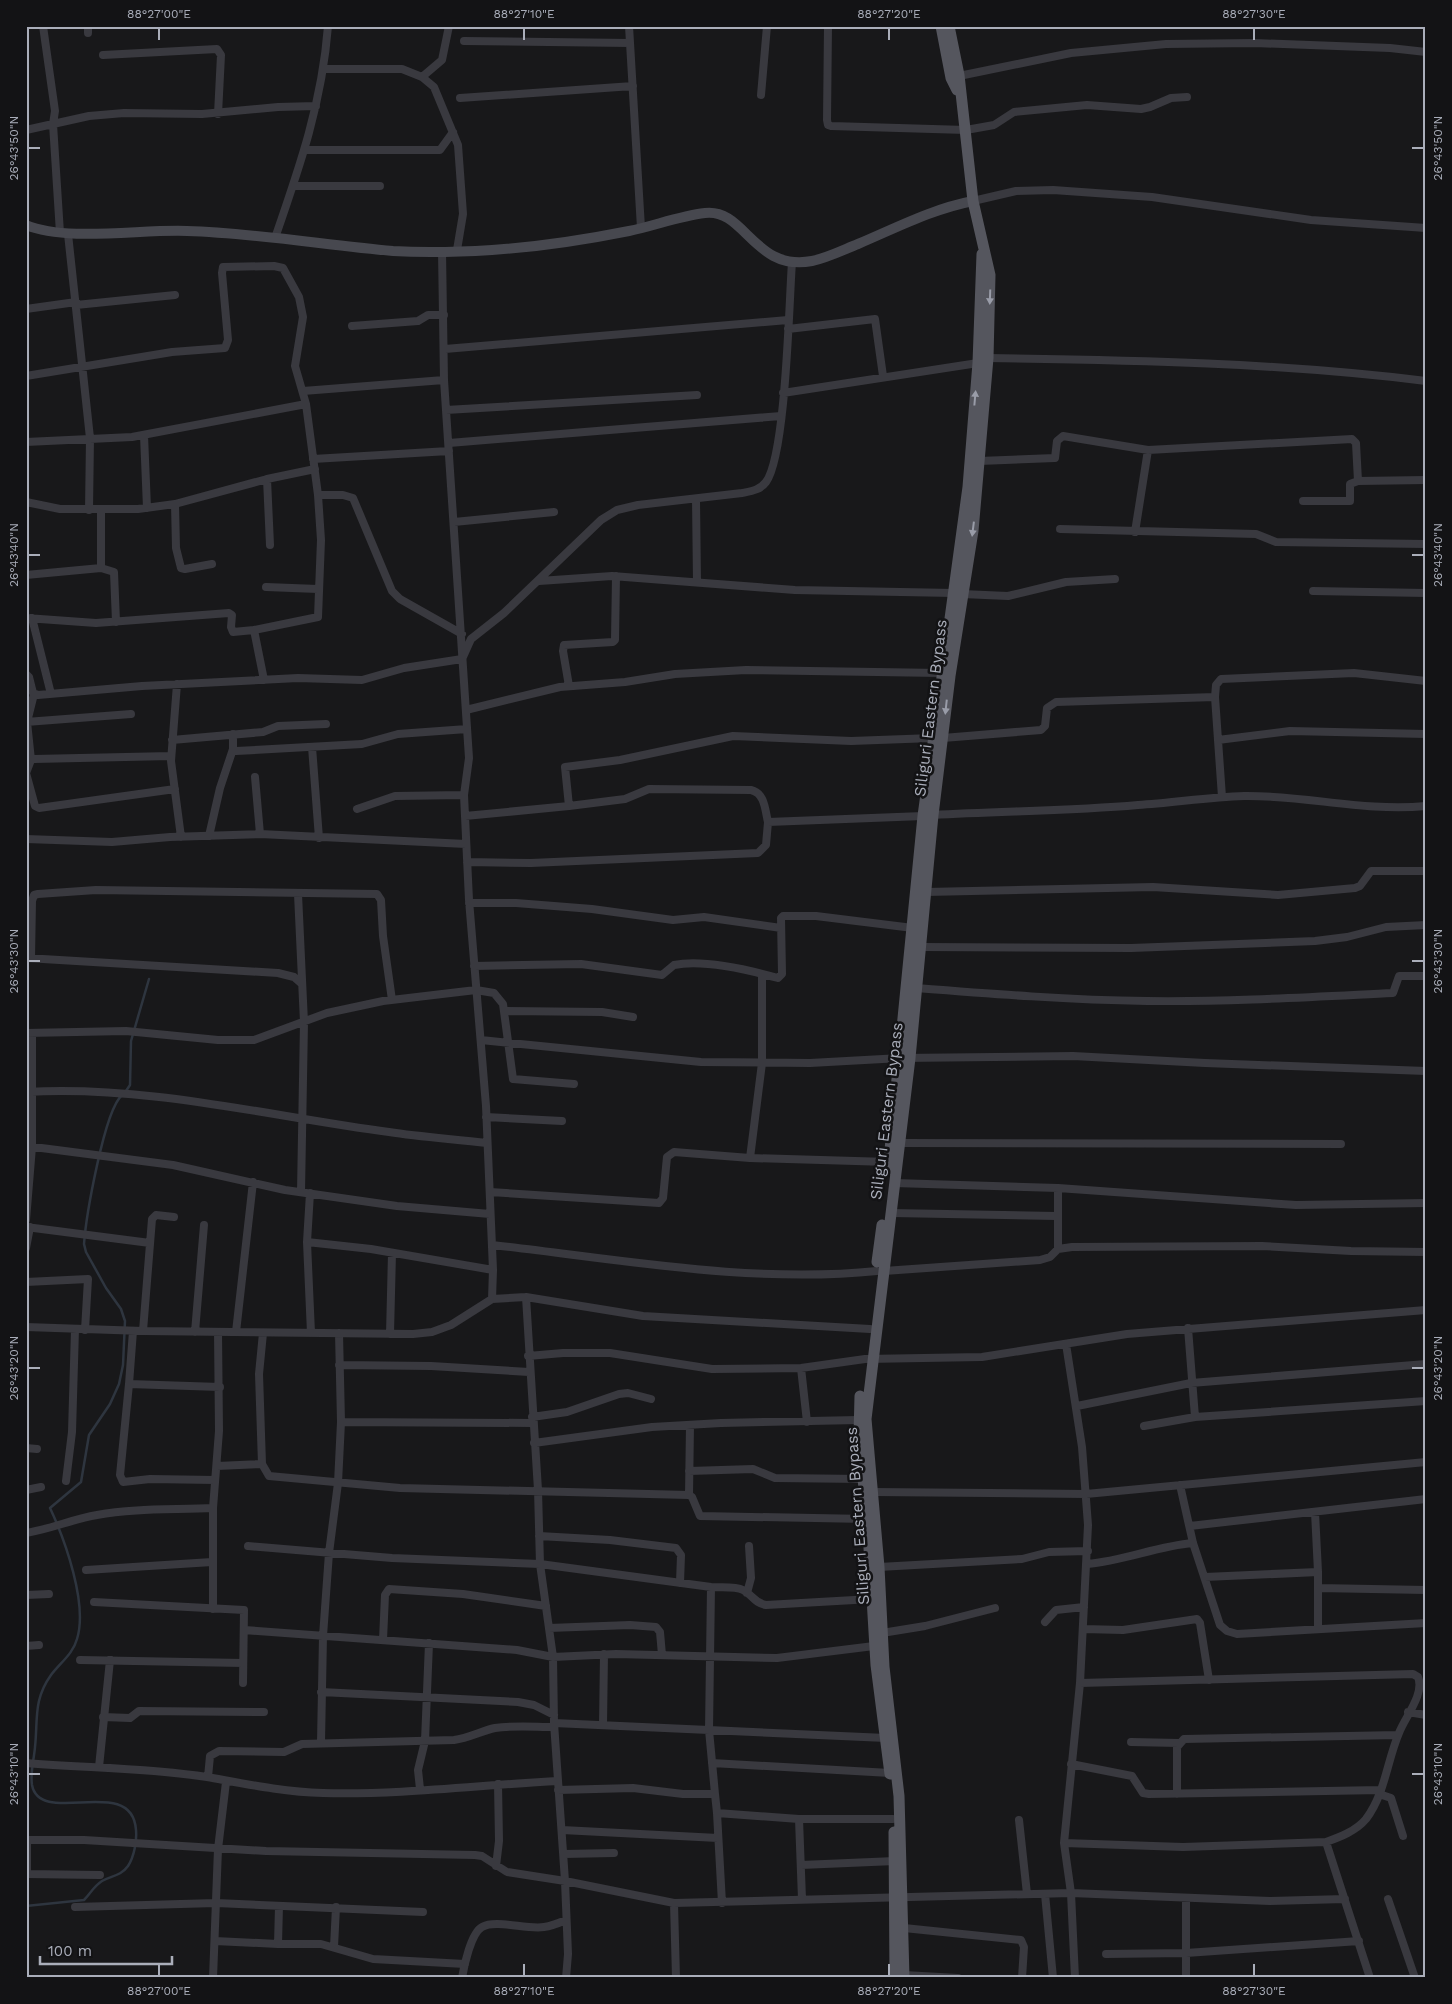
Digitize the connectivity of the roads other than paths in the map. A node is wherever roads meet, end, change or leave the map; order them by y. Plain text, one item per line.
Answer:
1 (43, 26) edge
2 (328, 26) edge
3 (449, 26) edge
4 (629, 26) edge
5 (767, 26) edge
6 (828, 26) edge
7 (941, 26) edge
8 (949, 26) edge
9 (464, 41) dead end
10 (630, 43) junction
11 (1426, 52) edge
12 (103, 55) dead end
13 (325, 69) junction
14 (959, 76) junction
15 (422, 77) junction
16 (633, 86) junction
17 (761, 95) dead end
18 (1187, 97) dead end
19 (460, 98) dead end
20 (962, 103) junction
21 (316, 106) junction
22 (218, 114) junction
23 (53, 124) junction
24 (26, 130) edge
25 (966, 130) junction
26 (453, 132) junction
27 (306, 150) junction
28 (294, 186) junction
29 (380, 186) dead end
30 (973, 201) junction
31 (26, 225) edge
32 (642, 228) junction
33 (1426, 228) edge
34 (64, 234) junction
35 (275, 238) junction
36 (457, 250) junction
37 (442, 251) junction
38 (792, 262) junction
39 (176, 295) dead end
40 (76, 303) junction
41 (26, 309) edge
42 (444, 315) junction
43 (788, 320) junction
44 (352, 326) dead end
45 (788, 329) junction
46 (445, 349) junction
47 (983, 360) junction
48 (84, 366) junction
49 (26, 376) edge
50 (883, 376) junction
51 (444, 380) junction
52 (1426, 381) edge
53 (303, 391) junction
54 (783, 392) junction
55 (697, 396) dead end
56 (306, 404) junction
57 (446, 410) junction
58 (781, 416) junction
59 (144, 435) junction
60 (90, 438) junction
61 (26, 442) edge
62 (449, 443) junction
63 (1148, 450) junction
64 (449, 451) junction
65 (313, 459) junction
66 (979, 461) junction
67 (315, 469) junction
68 (267, 480) junction
69 (1426, 480) edge
70 (1358, 481) junction
71 (318, 494) junction
72 (696, 499) junction
73 (1303, 501) dead end
74 (26, 502) edge
75 (176, 504) junction
76 (147, 508) junction
77 (89, 510) junction
78 (101, 510) junction
79 (554, 512) dead end
80 (454, 522) junction
81 (1060, 529) dead end
82 (1135, 532) junction
83 (1426, 544) edge
84 (270, 545) dead end
85 (212, 564) dead end
86 (107, 569) junction
87 (26, 575) edge
88 (616, 576) junction
89 (1115, 579) dead end
90 (539, 581) junction
91 (697, 582) junction
92 (266, 587) dead end
93 (318, 589) junction
94 (1314, 591) dead end
95 (1426, 593) edge
96 (958, 594) junction
97 (29, 618) edge
98 (121, 622) junction
99 (254, 630) junction
100 (462, 634) junction
101 (462, 659) junction
102 (941, 673) junction
103 (26, 674) edge
104 (264, 680) junction
105 (1426, 681) edge
106 (176, 684) junction
107 (569, 686) junction
108 (34, 694) junction
109 (51, 694) junction
110 (1215, 697) junction
111 (466, 710) junction
112 (130, 714) dead end
113 (27, 722) edge
114 (326, 724) dead end
115 (467, 729) junction
116 (233, 734) junction
117 (1426, 734) edge
118 (938, 738) junction
119 (172, 740) junction
120 (1218, 740) junction
121 (312, 747) junction
122 (233, 749) junction
123 (171, 756) junction
124 (31, 760) junction
125 (26, 773) edge
126 (255, 777) dead end
127 (175, 789) junction
128 (464, 795) junction
129 (1222, 797) junction
130 (569, 806) junction
131 (1426, 806) edge
132 (357, 809) dead end
133 (465, 816) junction
134 (928, 816) junction
135 (768, 822) junction
136 (260, 834) junction
137 (209, 836) junction
138 (181, 837) junction
139 (26, 838) edge
140 (319, 838) junction
141 (466, 844) junction
142 (467, 862) junction
143 (1426, 871) edge
144 (926, 892) junction
145 (298, 894) junction
146 (470, 903) junction
147 (29, 922) edge
148 (1426, 925) edge
149 (781, 928) junction
150 (914, 928) junction
151 (921, 946) junction
152 (28, 958) edge
153 (474, 966) junction
154 (762, 975) junction
155 (1426, 976) edge
156 (302, 984) junction
157 (916, 988) junction
158 (476, 990) junction
159 (392, 1000) junction
160 (506, 1011) junction
161 (632, 1017) dead end
162 (304, 1022) junction
163 (29, 1033) edge
164 (481, 1040) junction
165 (508, 1043) junction
166 (905, 1058) junction
167 (762, 1063) junction
168 (1426, 1071) edge
169 (574, 1084) dead end
170 (29, 1092) edge
171 (486, 1117) junction
172 (302, 1118) junction
173 (562, 1121) dead end
174 (487, 1143) junction
175 (900, 1143) junction
176 (1341, 1144) dead end
177 (29, 1147) edge
178 (750, 1158) junction
179 (889, 1162) junction
180 (253, 1182) junction
181 (894, 1183) junction
182 (1058, 1188) junction
183 (301, 1192) junction
184 (490, 1192) junction
185 (310, 1193) junction
186 (1426, 1203) edge
187 (891, 1213) junction
188 (490, 1214) junction
189 (1056, 1216) junction
190 (174, 1217) dead end
191 (27, 1225) edge
192 (204, 1225) dead end
193 (307, 1242) junction
194 (150, 1243) junction
195 (492, 1245) junction
196 (26, 1248) edge
197 (1058, 1249) junction
198 (1426, 1252) edge
199 (392, 1253) junction
200 (493, 1270) junction
201 (880, 1271) junction
202 (26, 1282) edge
203 (526, 1297) junction
204 (492, 1300) junction
205 (1426, 1310) edge
206 (26, 1327) edge
207 (1188, 1328) junction
208 (75, 1329) junction
209 (870, 1329) junction
210 (85, 1330) junction
211 (131, 1331) junction
212 (143, 1331) junction
213 (195, 1332) junction
214 (218, 1332) junction
215 (236, 1332) junction
216 (263, 1332) junction
217 (311, 1333) junction
218 (339, 1333) junction
219 (390, 1334) junction
220 (1066, 1344) junction
221 (528, 1356) junction
222 (869, 1359) junction
223 (1426, 1364) edge
224 (339, 1365) junction
225 (801, 1368) junction
226 (529, 1372) junction
227 (1192, 1383) junction
228 (129, 1384) junction
229 (220, 1387) junction
230 (651, 1399) dead end
231 (1426, 1401) edge
232 (1077, 1406) junction
233 (1194, 1417) junction
234 (532, 1420) junction
235 (858, 1420) junction
236 (341, 1422) junction
237 (807, 1422) junction
238 (690, 1425) junction
239 (1144, 1426) dead end
240 (534, 1443) junction
241 (26, 1448) edge
242 (37, 1449) dead end
243 (1426, 1462) edge
244 (262, 1464) junction
245 (217, 1466) junction
246 (689, 1470) junction
247 (863, 1479) junction
248 (215, 1480) junction
249 (66, 1481) dead end
250 (338, 1483) junction
251 (1180, 1485) junction
252 (41, 1487) dead end
253 (26, 1490) edge
254 (538, 1490) junction
255 (873, 1492) junction
256 (689, 1494) junction
257 (1086, 1494) junction
258 (1426, 1499) edge
259 (212, 1508) junction
260 (1315, 1512) junction
261 (867, 1519) junction
262 (1190, 1526) junction
263 (26, 1528) edge
264 (27, 1533) edge
265 (539, 1536) junction
266 (1194, 1543) junction
267 (248, 1546) dead end
268 (749, 1546) dead end
269 (1088, 1551) junction
270 (329, 1553) junction
271 (212, 1562) junction
272 (540, 1564) junction
273 (1087, 1564) junction
274 (879, 1567) junction
275 (86, 1570) dead end
276 (1318, 1572) junction
277 (1205, 1577) junction
278 (680, 1583) junction
279 (712, 1587) junction
280 (1318, 1588) junction
281 (1426, 1590) edge
282 (747, 1593) junction
283 (50, 1594) dead end
284 (26, 1595) edge
285 (872, 1599) junction
286 (94, 1602) dead end
287 (546, 1606) junction
288 (1084, 1607) junction
289 (995, 1608) dead end
290 (213, 1609) junction
291 (1045, 1622) dead end
292 (1426, 1623) edge
293 (549, 1628) junction
294 (1318, 1628) junction
295 (1083, 1629) junction
296 (244, 1630) junction
297 (882, 1633) junction
298 (324, 1636) junction
299 (383, 1640) junction
300 (429, 1643) junction
301 (40, 1645) dead end
302 (26, 1646) edge
303 (874, 1646) junction
304 (604, 1654) junction
305 (662, 1655) junction
306 (553, 1656) junction
307 (711, 1656) junction
308 (80, 1660) dead end
309 (110, 1660) junction
310 (243, 1663) junction
311 (1209, 1680) junction
312 (243, 1683) dead end
313 (1080, 1683) junction
314 (321, 1692) junction
315 (426, 1697) junction
316 (264, 1712) dead end
317 (1408, 1712) junction
318 (1426, 1715) edge
319 (103, 1717) junction
320 (554, 1721) junction
321 (602, 1725) junction
322 (709, 1730) junction
323 (1398, 1735) junction
324 (886, 1738) junction
325 (425, 1741) junction
326 (321, 1742) junction
327 (1130, 1742) dead end
328 (1179, 1743) junction
329 (26, 1763) edge
330 (712, 1763) junction
331 (1071, 1764) junction
332 (99, 1767) junction
333 (890, 1773) junction
334 (208, 1777) junction
335 (226, 1782) junction
336 (498, 1784) junction
337 (558, 1785) junction
338 (420, 1789) junction
339 (1380, 1792) junction
340 (715, 1794) junction
341 (1176, 1794) junction
342 (717, 1813) junction
343 (799, 1819) junction
344 (893, 1819) junction
345 (1019, 1820) dead end
346 (562, 1830) junction
347 (1404, 1836) dead end
348 (718, 1838) junction
349 (26, 1840) edge
350 (1326, 1842) junction
351 (1064, 1843) junction
352 (218, 1848) junction
353 (614, 1853) dead end
354 (564, 1854) junction
355 (895, 1861) junction
356 (801, 1865) junction
357 (496, 1866) junction
358 (26, 1874) edge
359 (100, 1875) dead end
360 (565, 1881) junction
361 (1071, 1893) junction
362 (1027, 1894) junction
363 (1045, 1894) junction
364 (899, 1897) junction
365 (802, 1899) junction
366 (1186, 1899) junction
367 (1345, 1899) junction
368 (1388, 1899) dead end
369 (216, 1903) junction
370 (674, 1903) junction
371 (722, 1903) junction
372 (279, 1906) junction
373 (336, 1907) junction
374 (75, 1908) dead end
375 (423, 1912) dead end
376 (566, 1920) junction
377 (904, 1928) junction
378 (215, 1941) junction
379 (1359, 1941) junction
380 (278, 1944) junction
381 (334, 1947) junction
382 (1186, 1953) junction
383 (1106, 1954) dead end
384 (465, 1964) junction
385 (901, 1977) edge
386 (213, 1978) edge
387 (462, 1978) edge
388 (566, 1978) edge
389 (676, 1978) edge
390 (958, 1978) edge
391 (1022, 1978) edge
392 (1054, 1978) edge
393 (1075, 1978) edge
394 (1186, 1978) edge
395 (1370, 1978) edge
396 (1415, 1978) edge

1 - 23 street
2 - 13 street
3 - 15 street
4 - 10 street
5 - 17 street
6 - 25 street
7 - 20 main road, Siliguri Eastern Bypass
8 - 14 main road, Siliguri Eastern Bypass
9 - 10 street
10 - 16 street
11 - 14 street
12 - 22 street
13 - 15 street
13 - 21 street
14 - 20 main road, Siliguri Eastern Bypass
15 - 26 street
16 - 19 street
16 - 32 street
18 - 25 street
20 - 25 main road, Siliguri Eastern Bypass
21 - 22 street
21 - 27 street
22 - 23 street
23 - 24 street
23 - 34 street
25 - 30 main road, Siliguri Eastern Bypass
26 - 27 street
26 - 36 street
27 - 28 street
28 - 29 street
28 - 35 street
30 - 33 street
30 - 38 street
30 - 47 main road, Siliguri Eastern Bypass
31 - 34 street
32 - 36 street
32 - 38 street
34 - 35 street
34 - 40 street
35 - 37 street
36 - 37 street
37 - 42 street
38 - 43 street
39 - 40 street
40 - 41 street
40 - 48 street
42 - 44 street
42 - 46 street
43 - 45 street
43 - 46 street
45 - 50 street
45 - 54 street
46 - 51 street
47 - 50 street
47 - 52 street
47 - 66 main road, Siliguri Eastern Bypass
96 -> 47 main road, Siliguri Eastern Bypass
48 - 49 street
48 - 53 street
48 - 60 street
50 - 54 street
51 - 53 street
51 - 57 street
53 - 56 street
54 - 58 street
55 - 57 street
56 - 59 street
56 - 65 street
57 - 62 street
58 - 62 street
58 - 72 street
59 - 60 street
59 - 76 street
60 - 61 street
60 - 77 street
62 - 64 street
63 - 66 street
63 - 70 street
63 - 82 street
64 - 65 street
64 - 80 street
65 - 67 street
66 -> 96 main road, Siliguri Eastern Bypass
67 - 68 street
67 - 71 street
68 - 75 street
68 - 84 street
69 - 70 street
70 - 73 street
71 - 93 street
71 - 100 street
72 - 90 street
72 - 91 street
74 - 77 street
75 - 76 street
75 - 85 street
76 - 78 street
77 - 78 street
78 - 86 street
79 - 80 street
80 - 100 street
81 - 82 street
82 - 83 street
86 - 87 street
86 - 98 street
88 - 90 street
88 - 91 street
88 - 107 street
89 - 96 street
90 - 101 street
91 - 96 street
92 - 93 street
93 - 99 street
94 - 95 street
96 - 102 main road, Siliguri Eastern Bypass
96 -> 118 main road, Siliguri Eastern Bypass
97 - 98 street
97 - 109 street
98 - 99 street
99 - 104 street
100 - 101 street
101 - 104 street
101 - 111 street
102 - 107 street
102 - 118 main road, Siliguri Eastern Bypass
103 - 108 street
104 - 106 street
105 - 110 street
106 - 109 street
106 - 119 street
107 - 111 street
108 - 109 street
108 - 113 street
110 - 118 street
110 - 120 street
111 - 115 street
112 - 113 street
113 - 124 street
114 - 116 street
115 - 121 street
115 - 128 street
116 - 119 street
116 - 122 street
117 - 120 street
118 - 130 street
118 - 134 main road, Siliguri Eastern Bypass
119 - 123 street
120 - 129 street
121 - 122 street
121 - 140 street
122 - 137 street
123 - 124 street
123 - 127 street
124 - 125 street
125 - 127 street
126 - 136 street
127 - 138 street
128 - 132 street
128 - 133 street
129 - 131 street
129 - 134 street
130 - 133 street
130 - 135 street
133 - 141 street
134 - 135 street
134 - 144 main road, Siliguri Eastern Bypass
134 - 150 main road, Siliguri Eastern Bypass
135 - 142 street
136 - 137 street
136 - 140 street
137 - 138 street
138 - 139 street
140 - 141 street
141 - 142 street
142 - 146 street
143 - 144 street
144 - 151 main road, Siliguri Eastern Bypass
145 - 147 street
145 - 156 street
145 - 159 street
146 - 149 street
146 - 153 street
147 - 152 street
148 - 151 street
149 - 150 street
149 - 154 street
150 - 166 main road, Siliguri Eastern Bypass
151 - 157 main road, Siliguri Eastern Bypass
152 - 156 street
153 - 154 street
153 - 158 street
154 - 167 street
155 - 157 street
156 - 162 street
157 - 166 main road, Siliguri Eastern Bypass
158 - 159 street
158 - 160 street
158 - 164 street
159 - 162 street
160 - 161 street
160 - 165 street
162 - 163 street
162 - 172 street
163 - 170 street
164 - 165 street
164 - 171 street
165 - 167 street
165 - 169 street
166 - 167 street
166 - 168 street
166 - 175 main road, Siliguri Eastern Bypass
166 - 179 main road, Siliguri Eastern Bypass
167 - 178 street
170 - 172 street
170 - 177 street
171 - 173 street
171 - 174 street
172 - 174 street
172 - 183 street
174 - 184 street
175 - 176 street
175 - 181 main road, Siliguri Eastern Bypass
177 - 180 street
177 - 191 street
178 - 179 street
178 - 184 street
179 - 201 main road, Siliguri Eastern Bypass
180 - 183 street
180 - 215 street
181 - 182 street
181 - 187 main road, Siliguri Eastern Bypass
182 - 186 street
182 - 189 street
183 - 185 street
184 - 188 street
185 - 188 street
185 - 193 street
187 - 189 street
187 - 201 main road, Siliguri Eastern Bypass
188 - 195 street
189 - 197 street
190 - 194 street
191 - 194 street
191 - 196 street
192 - 213 street
193 - 199 street
193 - 217 street
194 - 212 street
195 - 200 street
195 - 201 street
197 - 198 street
197 - 201 street
199 - 200 street
199 - 219 street
200 - 204 street
201 - 209 main road, Siliguri Eastern Bypass
201 - 222 main road, Siliguri Eastern Bypass
202 - 210 street
203 - 204 street
203 - 209 street
203 - 221 street
204 - 219 street
205 - 207 street
206 - 208 street
207 - 220 street
207 - 227 street
208 - 210 street
208 - 249 street
209 - 222 main road, Siliguri Eastern Bypass
210 - 211 street
211 - 212 street
211 - 228 street
212 - 213 street
213 - 214 street
214 - 215 street
214 - 229 street
215 - 216 street
216 - 217 street
216 - 244 street
217 - 218 street
218 - 219 street
218 - 224 street
220 - 222 street
220 - 232 street
221 - 225 street
221 - 226 street
222 - 225 street
222 - 235 main road, Siliguri Eastern Bypass
222 - 255 main road, Siliguri Eastern Bypass
223 - 227 street
224 - 226 street
224 - 236 street
225 - 237 street
226 - 234 street
227 - 232 street
227 - 233 street
228 - 229 street
228 - 248 street
229 - 245 street
230 - 234 street
231 - 233 street
232 - 257 street
233 - 239 street
234 - 236 street
234 - 240 street
235 - 237 street
235 - 247 main road, Siliguri Eastern Bypass
236 - 250 street
237 - 238 street
238 - 240 street
238 - 246 street
240 - 254 street
241 - 242 street
243 - 251 street
244 - 245 street
244 - 250 street
245 - 248 street
246 - 247 street
246 - 256 street
247 - 261 main road, Siliguri Eastern Bypass
248 - 259 street
250 - 254 street
250 - 270 street
251 - 257 street
251 - 262 street
252 - 253 street
254 - 256 street
254 - 265 street
255 - 257 street
255 - 274 main road, Siliguri Eastern Bypass
256 - 261 street
257 - 269 street
258 - 260 street
259 - 264 street
259 - 271 street
260 - 262 street
260 - 276 street
261 - 285 main road, Siliguri Eastern Bypass
262 - 266 street
263 - 264 street
265 - 272 street
265 - 278 street
266 - 273 street
266 - 277 street
267 - 270 street
268 - 282 street
269 - 273 street
269 - 274 street
270 - 272 street
270 - 298 street
271 - 275 street
271 - 290 street
272 - 278 street
272 - 287 street
273 - 288 street
274 - 297 main road, Siliguri Eastern Bypass
276 - 277 street
276 - 280 street
277 - 294 street
278 - 279 street
279 - 282 street
279 - 307 street
280 - 281 street
280 - 294 street
282 - 285 street
283 - 284 street
285 - 303 main road, Siliguri Eastern Bypass
286 - 290 street
287 - 293 street
287 - 299 street
288 - 291 street
288 - 295 street
289 - 297 street
290 - 296 street
292 - 294 street
293 - 305 street
293 - 306 street
295 - 311 street
295 - 313 street
296 - 298 street
296 - 310 street
297 - 364 main road, Siliguri Eastern Bypass
298 - 299 street
298 - 314 street
299 - 300 street
300 - 306 street
300 - 315 street
301 - 302 street
303 - 307 street
303 - 324 main road, Siliguri Eastern Bypass
304 - 305 street
304 - 306 street
304 - 321 street
305 - 307 street
306 - 320 street
307 - 322 street
308 - 309 street
309 - 310 street
309 - 319 street
310 - 312 street
311 - 313 street
311 - 317 street
313 - 331 street
314 - 315 street
314 - 326 street
315 - 320 street
315 - 325 street
316 - 319 street
317 - 318 street
317 - 323 street
319 - 332 street
320 - 321 street
320 - 325 street
320 - 337 street
321 - 322 street
322 - 324 street
322 - 330 street
323 - 328 street
323 - 339 street
324 - 333 main road, Siliguri Eastern Bypass
325 - 326 street
325 - 338 street
326 - 334 street
327 - 328 street
328 - 341 street
329 - 332 street
330 - 333 street
330 - 340 street
331 - 341 street
331 - 351 street
332 - 334 street
333 - 344 main road, Siliguri Eastern Bypass
334 - 335 street
335 - 338 street
335 - 352 street
336 - 337 street
336 - 338 street
336 - 357 street
337 - 340 street
337 - 346 street
339 - 341 street
339 - 347 street
339 - 350 street
340 - 342 street
342 - 343 street
342 - 348 street
343 - 344 street
343 - 356 street
344 - 355 main road, Siliguri Eastern Bypass
345 - 362 street
346 - 348 street
346 - 354 street
348 - 371 street
349 - 352 street
349 - 358 street
350 - 351 street
350 - 367 street
351 - 361 street
352 - 357 street
352 - 369 street
353 - 354 street
354 - 360 street
355 - 356 street
355 - 364 main road, Siliguri Eastern Bypass
356 - 365 street
357 - 360 street
358 - 359 street
360 - 370 street
360 - 376 street
361 - 363 street
361 - 366 street
361 - 393 street
362 - 363 street
362 - 364 street
363 - 392 street
364 - 365 street
364 - 377 main road, Siliguri Eastern Bypass
364 - 385 main road, Siliguri Eastern Bypass
365 - 371 street
366 - 367 street
366 - 382 street
367 - 379 street
368 - 396 street
369 - 372 street
369 - 374 street
369 - 378 street
370 - 371 street
370 - 389 street
372 - 373 street
372 - 380 street
373 - 375 street
373 - 381 street
376 - 384 street
376 - 388 street
377 - 385 main road, Siliguri Eastern Bypass
377 - 391 street
378 - 380 street
378 - 386 street
379 - 382 street
379 - 395 street
380 - 381 street
381 - 384 street
382 - 383 street
382 - 394 street
384 - 387 street
385 - 390 street

